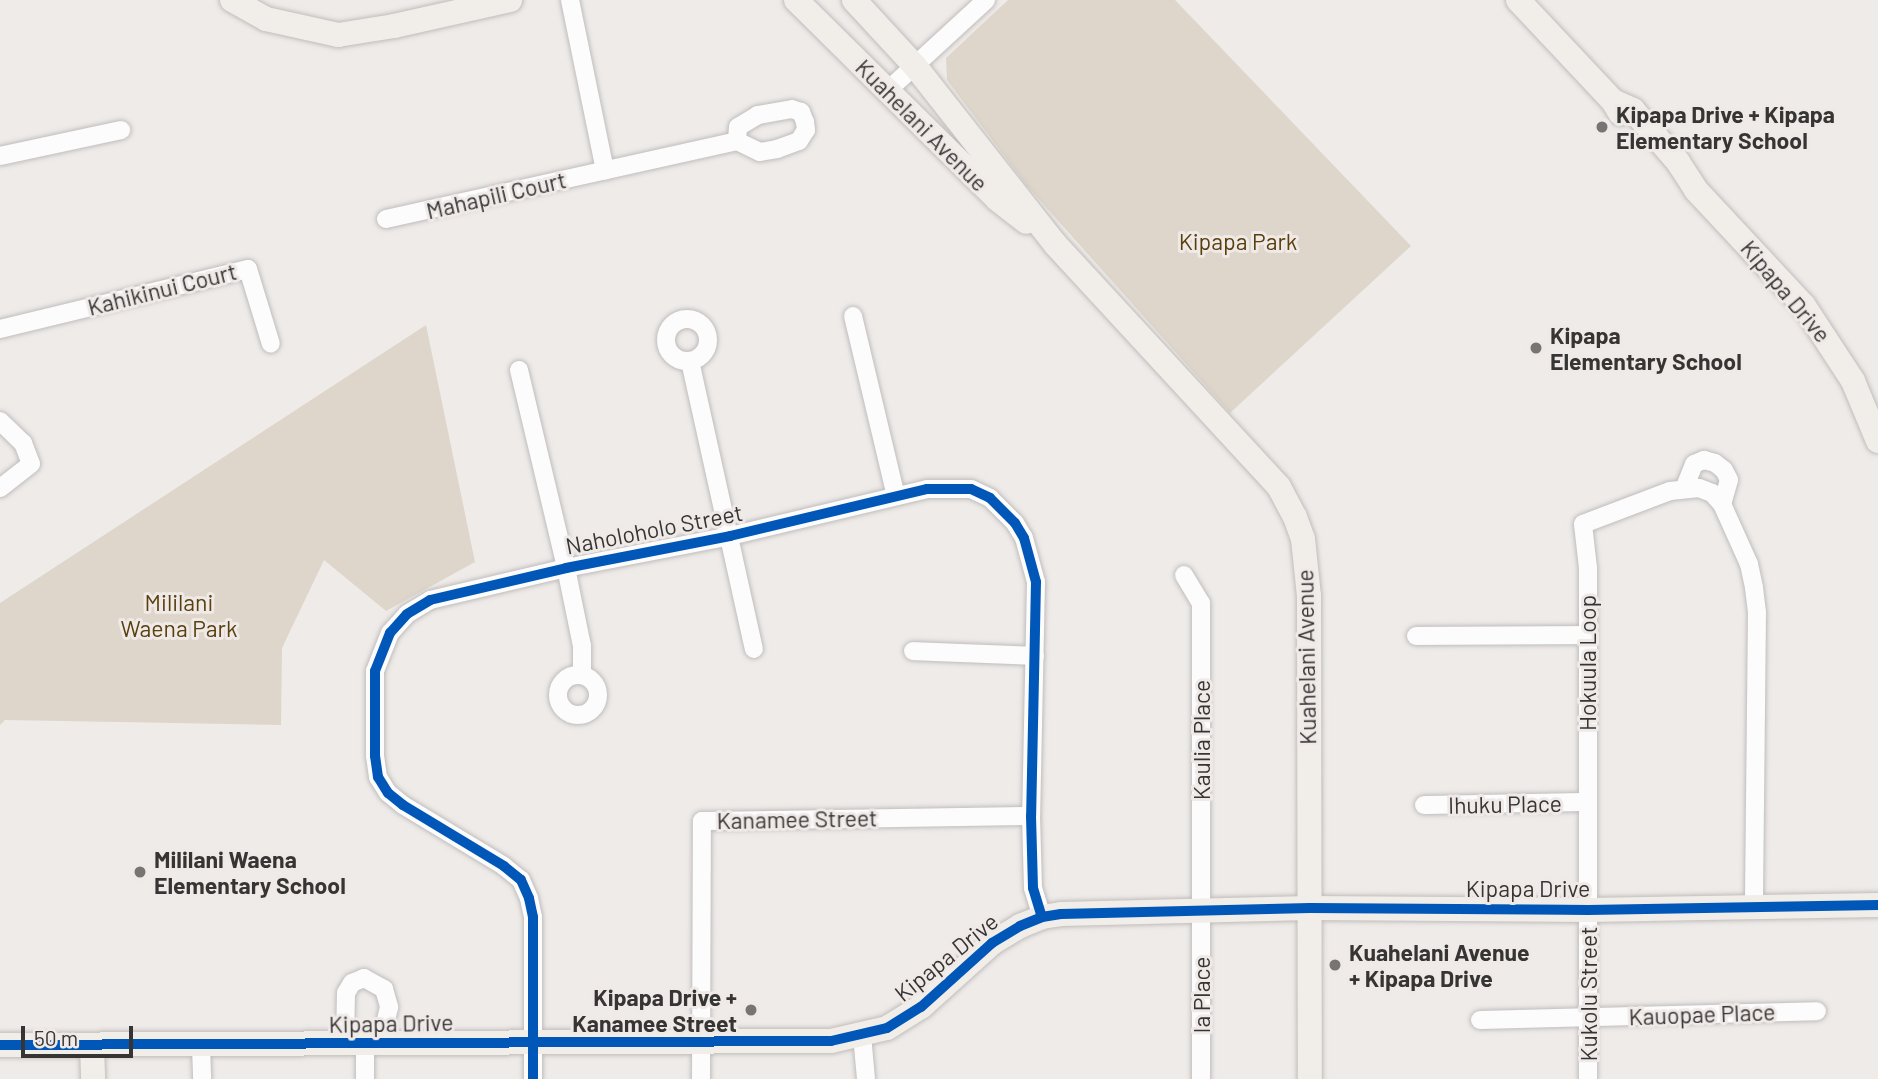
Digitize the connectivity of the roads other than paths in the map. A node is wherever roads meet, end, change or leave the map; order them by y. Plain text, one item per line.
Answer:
1 (232, 0) edge
2 (510, 0) edge
3 (570, 0) edge
4 (796, 0) edge
5 (854, 0) edge
6 (986, 0) edge
7 (1518, 0) edge
8 (915, 66) junction
9 (886, 92) junction
10 (121, 130) dead end
11 (737, 141) dead end
12 (0, 156) edge
13 (605, 170) junction
14 (386, 219) dead end
15 (1055, 244) junction
16 (853, 316) dead end
17 (0, 329) edge
18 (271, 344) dead end
19 (690, 361) dead end
20 (519, 370) dead end
21 (1872, 406) edge
22 (0, 421) edge
23 (1878, 441) edge
24 (0, 488) edge
25 (1684, 489) junction
26 (896, 496) junction
27 (1722, 504) junction
28 (730, 536) junction
29 (566, 568) junction
30 (1184, 575) dead end
31 (1587, 635) junction
32 (1416, 636) dead end
33 (754, 649) dead end
34 (913, 650) dead end
35 (1035, 656) junction
36 (582, 675) dead end
37 (1586, 802) junction
38 (1424, 805) dead end
39 (1031, 816) junction
40 (1878, 905) edge
41 (1754, 906) junction
42 (1310, 908) junction
43 (1588, 910) junction
44 (1201, 911) junction
45 (1042, 917) junction
46 (1817, 1011) dead end
47 (1588, 1018) junction
48 (1480, 1020) dead end
49 (863, 1035) junction
50 (533, 1042) junction
51 (364, 1044) junction
52 (701, 1044) junction
53 (0, 1045) edge
54 (92, 1046) junction
55 (201, 1046) junction
56 (93, 1079) edge
57 (202, 1079) edge
58 (365, 1079) edge
59 (533, 1079) edge
60 (701, 1079) edge
61 (866, 1079) edge
62 (1201, 1079) edge
63 (1310, 1079) edge
64 (1588, 1079) edge

1 - 2 street
3 - 13 street
4 - 9 street, Kuahelani Avenue
5 - 8 street, Kuahelani Avenue
6 - 8 street
7 - 21 street, Kipapa Drive
8 - 9 street
8 - 15 street, Kuahelani Avenue
9 - 15 street, Kuahelani Avenue
10 - 12 street
11 - 13 street, Mahapili Court
13 - 14 street, Mahapili Court
15 - 42 street, Kuahelani Avenue
16 - 26 street
17 - 18 street, Kahikinui Court
19 - 28 street
20 - 29 street
21 - 23 street, Kipapa Drive
22 - 24 street
25 - 27 street
25 - 27 street
25 - 31 street, Hokuula Loop
26 - 28 street, Naholoholo Street
26 - 35 street, Naholoholo Street
27 - 41 street
28 - 29 street, Naholoholo Street
28 - 33 street
29 - 36 street
29 - 50 street, Naholoholo Street
30 - 44 street, Kaulia Place
31 - 32 street
31 - 37 street, Hokuula Loop
34 - 35 street
35 - 39 street, Naholoholo Street
37 - 38 street, Ihuku Place
37 - 43 street, Hokuula Loop
39 - 45 street, Naholoholo Street
39 - 52 street, Kanamee Street
40 - 41 street, Kipapa Drive
41 - 43 street, Kipapa Drive
42 - 43 street, Kipapa Drive
42 - 44 street, Kipapa Drive
42 - 63 street, Kuahelani Avenue
43 - 47 street, Kukolu Street
44 - 45 street, Kipapa Drive
44 - 62 street, Ia Place
45 - 49 street, Kipapa Drive
46 - 47 street, Kauopae Place
47 - 48 street, Kauopae Place
47 - 64 street, Kukolu Street
49 - 52 street, Kipapa Drive
49 - 61 street
50 - 51 street, Kipapa Drive
50 - 52 street, Kipapa Drive
50 - 59 street, Naholoholo Street
51 - 55 street, Kipapa Drive
51 - 58 street
52 - 60 street
53 - 54 street, Kipapa Drive
54 - 55 street, Kipapa Drive
54 - 56 street
55 - 57 street

